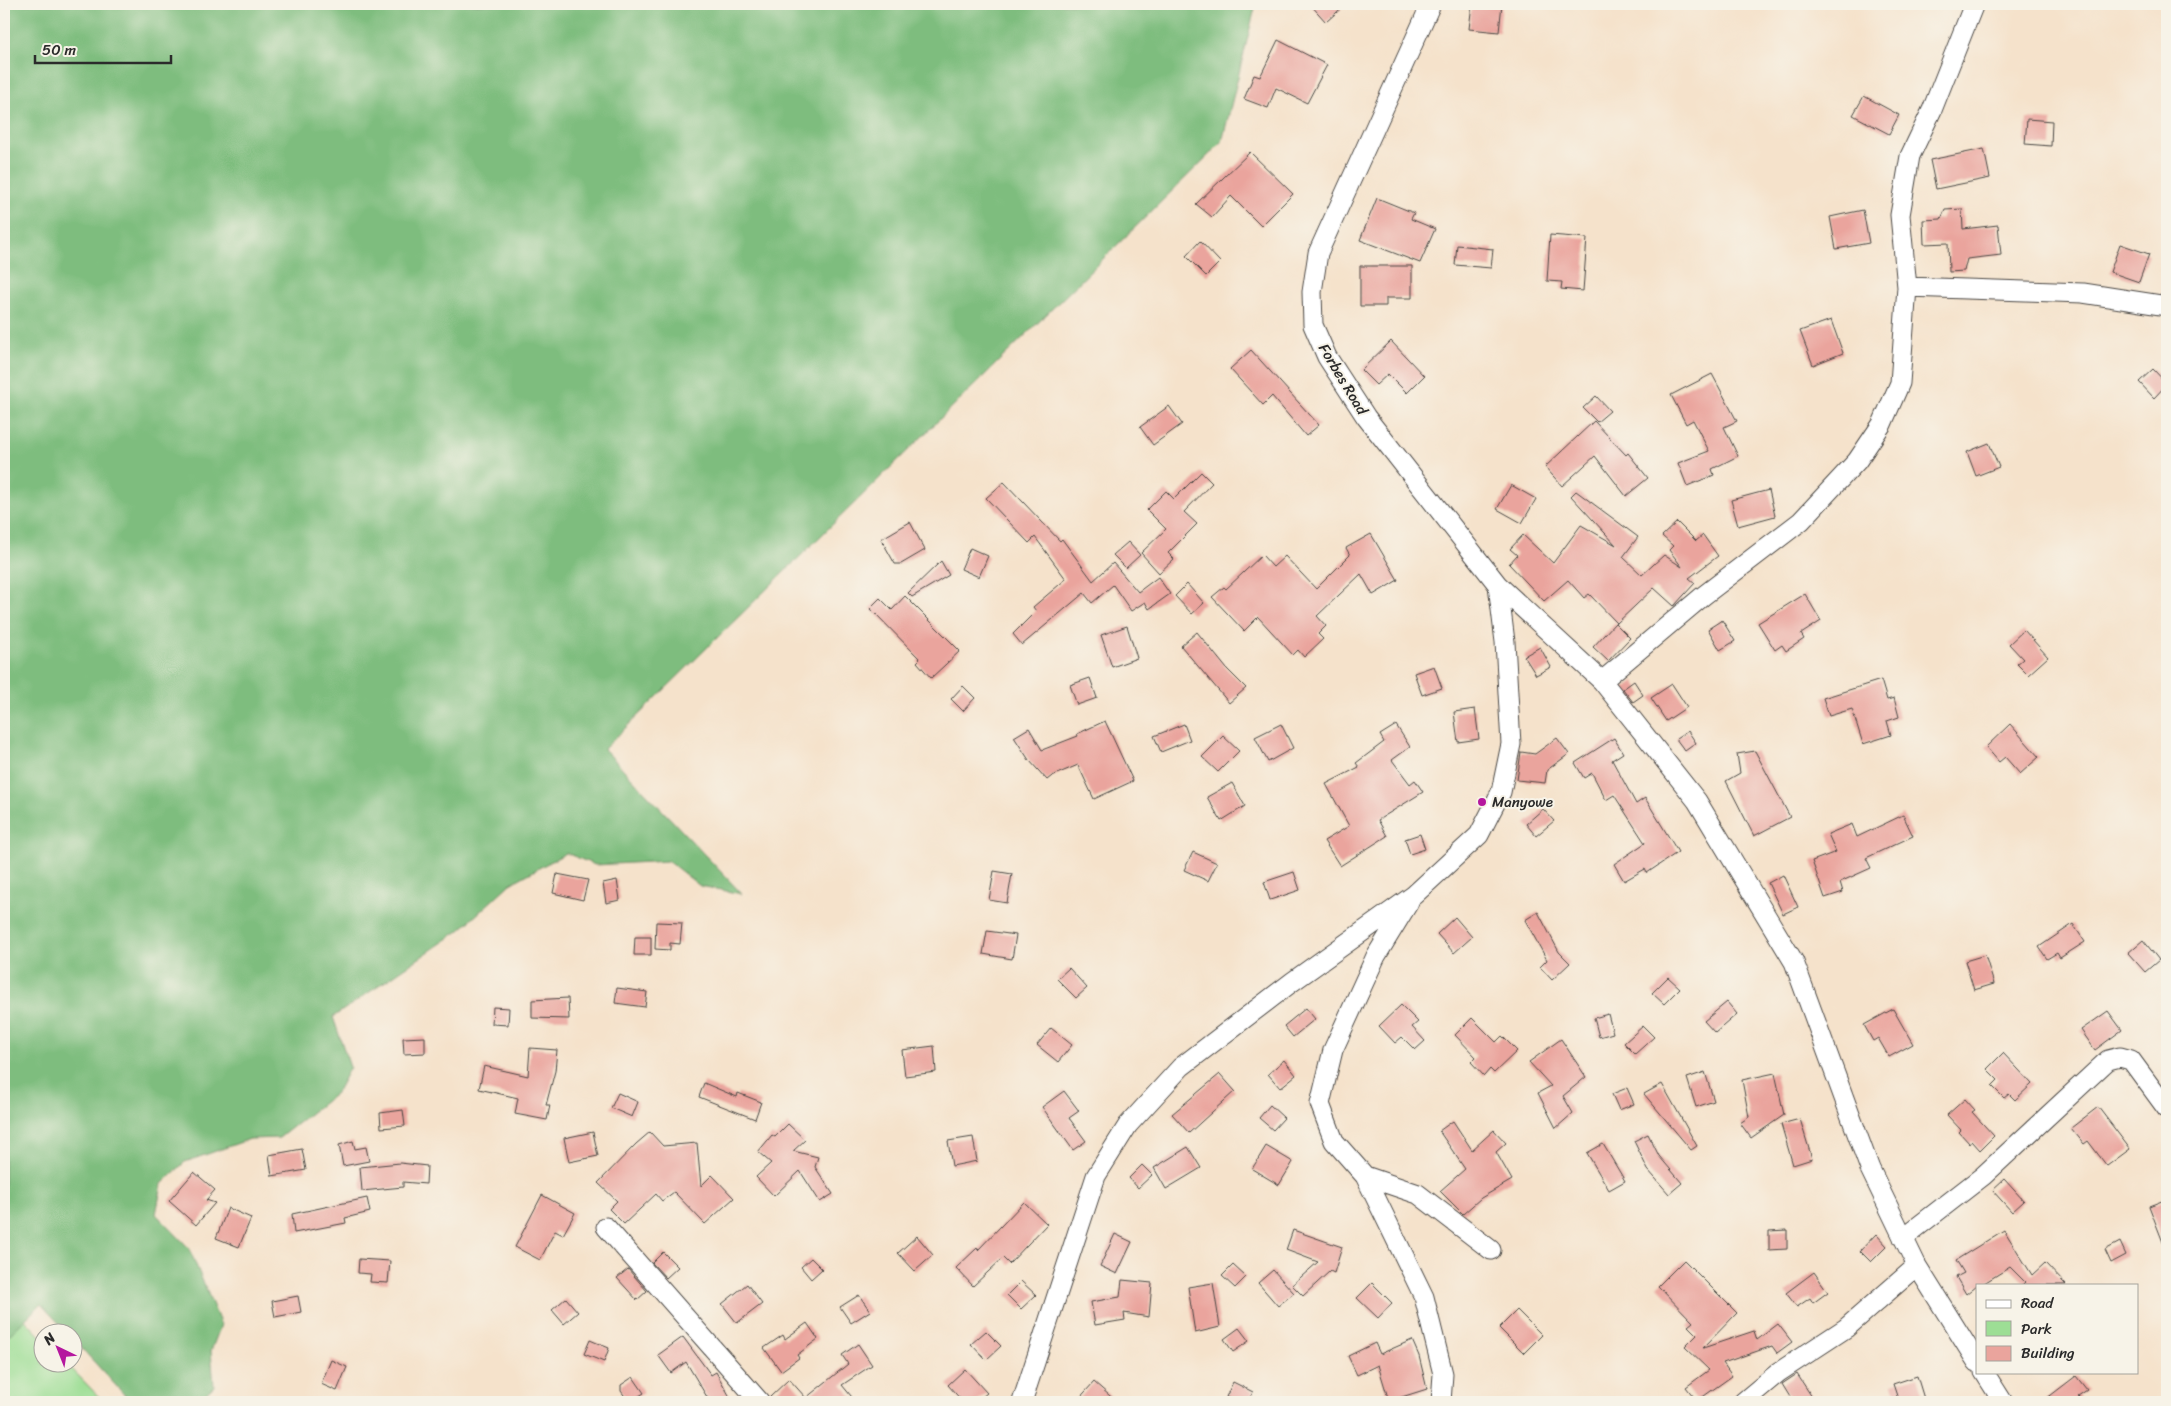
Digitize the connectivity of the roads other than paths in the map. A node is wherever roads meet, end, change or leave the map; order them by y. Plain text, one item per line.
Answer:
1 (1431, 4) edge
2 (1974, 4) edge
3 (1907, 287) junction
4 (2167, 306) edge
5 (1498, 585) junction
6 (1602, 681) junction
7 (1414, 895) junction
8 (2167, 1109) edge
9 (1365, 1176) junction
10 (606, 1227) dead end
11 (1903, 1238) junction
12 (1491, 1250) dead end
13 (1917, 1266) junction
14 (1976, 1360) edge
15 (1985, 1374) edge
16 (760, 1402) edge
17 (1022, 1402) edge
18 (1442, 1402) edge
19 (1743, 1402) edge
20 (2003, 1402) edge

1 - 5 street, Forbes Road
2 - 3 street
3 - 4 street
3 - 6 street
5 - 6 street, Forbes Road
5 - 7 street
6 - 11 street, Forbes Road
7 - 9 street
7 - 17 street
8 - 11 street
9 - 12 street
9 - 18 street
10 - 16 street
11 - 13 street, Forbes Road
13 - 14 street, Forbes Road
13 - 19 street
15 - 20 street

